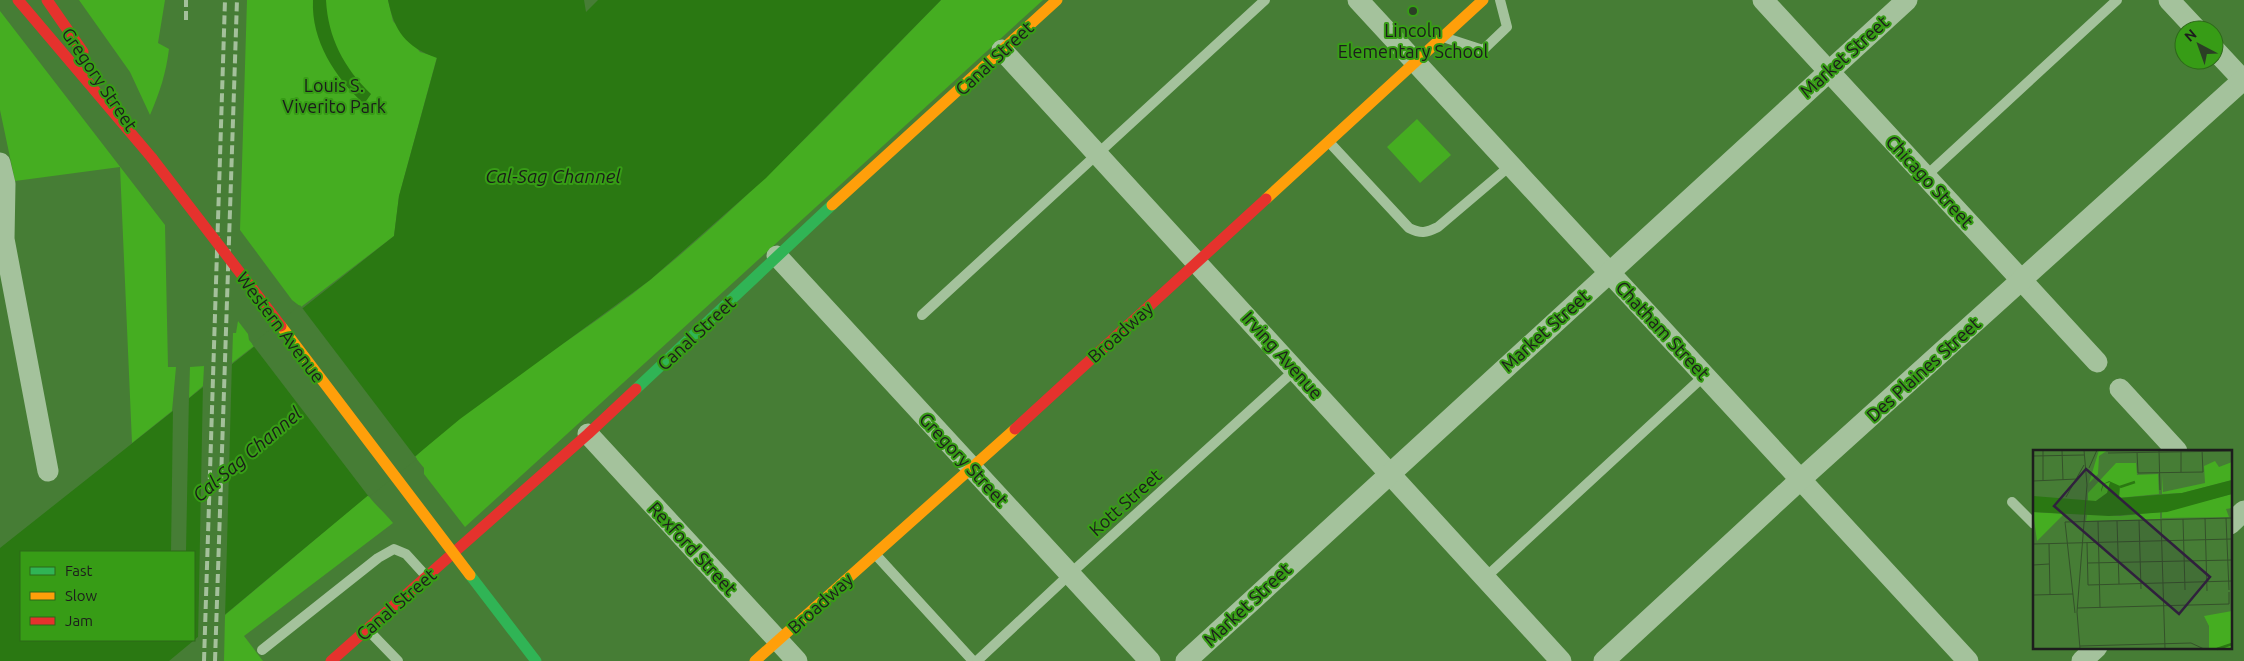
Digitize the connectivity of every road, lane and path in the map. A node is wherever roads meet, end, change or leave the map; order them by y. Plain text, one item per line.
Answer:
1 (18, 0) edge
2 (47, 0) edge
3 (1057, 0) edge
4 (1265, 0) edge
5 (1358, 0) edge
6 (1483, 0) edge
7 (1500, 0) edge
8 (1763, 0) edge
9 (1907, 0) edge
10 (2117, 0) edge
11 (2169, 0) edge
12 (2188, 20) edge
13 (1443, 36) junction
14 (1002, 50) junction
15 (2224, 59) edge
16 (1415, 62) junction
17 (91, 65) dead end
18 (1829, 70) junction
19 (2244, 80) edge
20 (1328, 141) junction
21 (1098, 154) junction
22 (152, 158) joint
23 (0, 163) edge
24 (1511, 165) junction
25 (1926, 176) junction
26 (2, 186) edge
27 (777, 256) junction
28 (1197, 261) junction
29 (1609, 272) junction
30 (2021, 280) junction
31 (922, 315) dead end
32 (2096, 362) dead end
33 (1296, 369) junction
34 (1705, 375) junction
35 (2120, 389) dead end
36 (588, 434) junction
37 (2176, 450) edge
38 (972, 468) junction
39 (48, 471) dead end
40 (1390, 472) junction
41 (1801, 480) junction
42 (2012, 502) dead end
43 (2033, 523) edge
44 (875, 554) junction
45 (1070, 574) junction
46 (427, 576) junction
47 (1486, 577) junction
48 (367, 629) junction
49 (778, 640) junction
50 (2096, 648) edge
51 (262, 650) dead end
52 (331, 661) edge
53 (398, 661) edge
54 (536, 661) edge
55 (755, 661) edge
56 (797, 661) edge
57 (973, 661) edge
58 (977, 661) edge
59 (1150, 661) edge
60 (1186, 661) edge
61 (1561, 661) edge
62 (1604, 661) edge
63 (1968, 661) edge
64 (2082, 661) edge

1 - 22 street, Gregory Street
2 - 17 street, Gregory Street
3 - 14 street, Canal Street
4 - 21 lane
5 - 16 street, Chatham Street
6 - 13 street, Broadway
7 - 13 lane
8 - 18 street, Chicago Street
9 - 18 street, Market Street
10 - 25 lane
11 - 12 street
13 - 16 street, Broadway
14 - 21 street, Irving Avenue
14 - 27 street, Canal Street
15 - 19 street
16 - 20 street, Broadway
16 - 24 street, Chatham Street
18 - 25 street, Chicago Street
18 - 29 street, Market Street
19 - 30 street, Des Plaines Street
20 - 24 lane
20 - 28 street, Broadway
21 - 28 street, Irving Avenue
21 - 31 lane
22 - 54 street, Western Avenue, bridge
23 - 26 street
24 - 29 street, Chatham Street
25 - 30 street, Chicago Street
26 - 39 street
27 - 36 street, Canal Street
27 - 38 street, Gregory Street
28 - 33 street, Irving Avenue
28 - 38 street, Broadway
29 - 34 street, Chatham Street
29 - 40 street, Market Street
30 - 32 street, Chicago Street
30 - 41 street, Des Plaines Street
33 - 40 street, Irving Avenue
33 - 45 lane, Kott Street
34 - 41 street, Chatham Street
34 - 47 lane
35 - 37 street
36 - 46 street, Canal Street
36 - 49 street, Rexford Street
38 - 44 street, Broadway
38 - 45 street, Gregory Street
40 - 47 street, Irving Avenue
40 - 60 street, Market Street
41 - 62 street, Des Plaines Street
41 - 63 street, Chatham Street
42 - 43 lane
44 - 49 street, Broadway
44 - 57 lane
45 - 58 lane, Kott Street
45 - 59 street, Gregory Street
46 - 48 street, Canal Street
46 - 51 lane
47 - 61 street, Irving Avenue
48 - 52 street, Canal Street
48 - 53 lane
49 - 55 street, Broadway
49 - 56 street, Rexford Street
50 - 64 street

